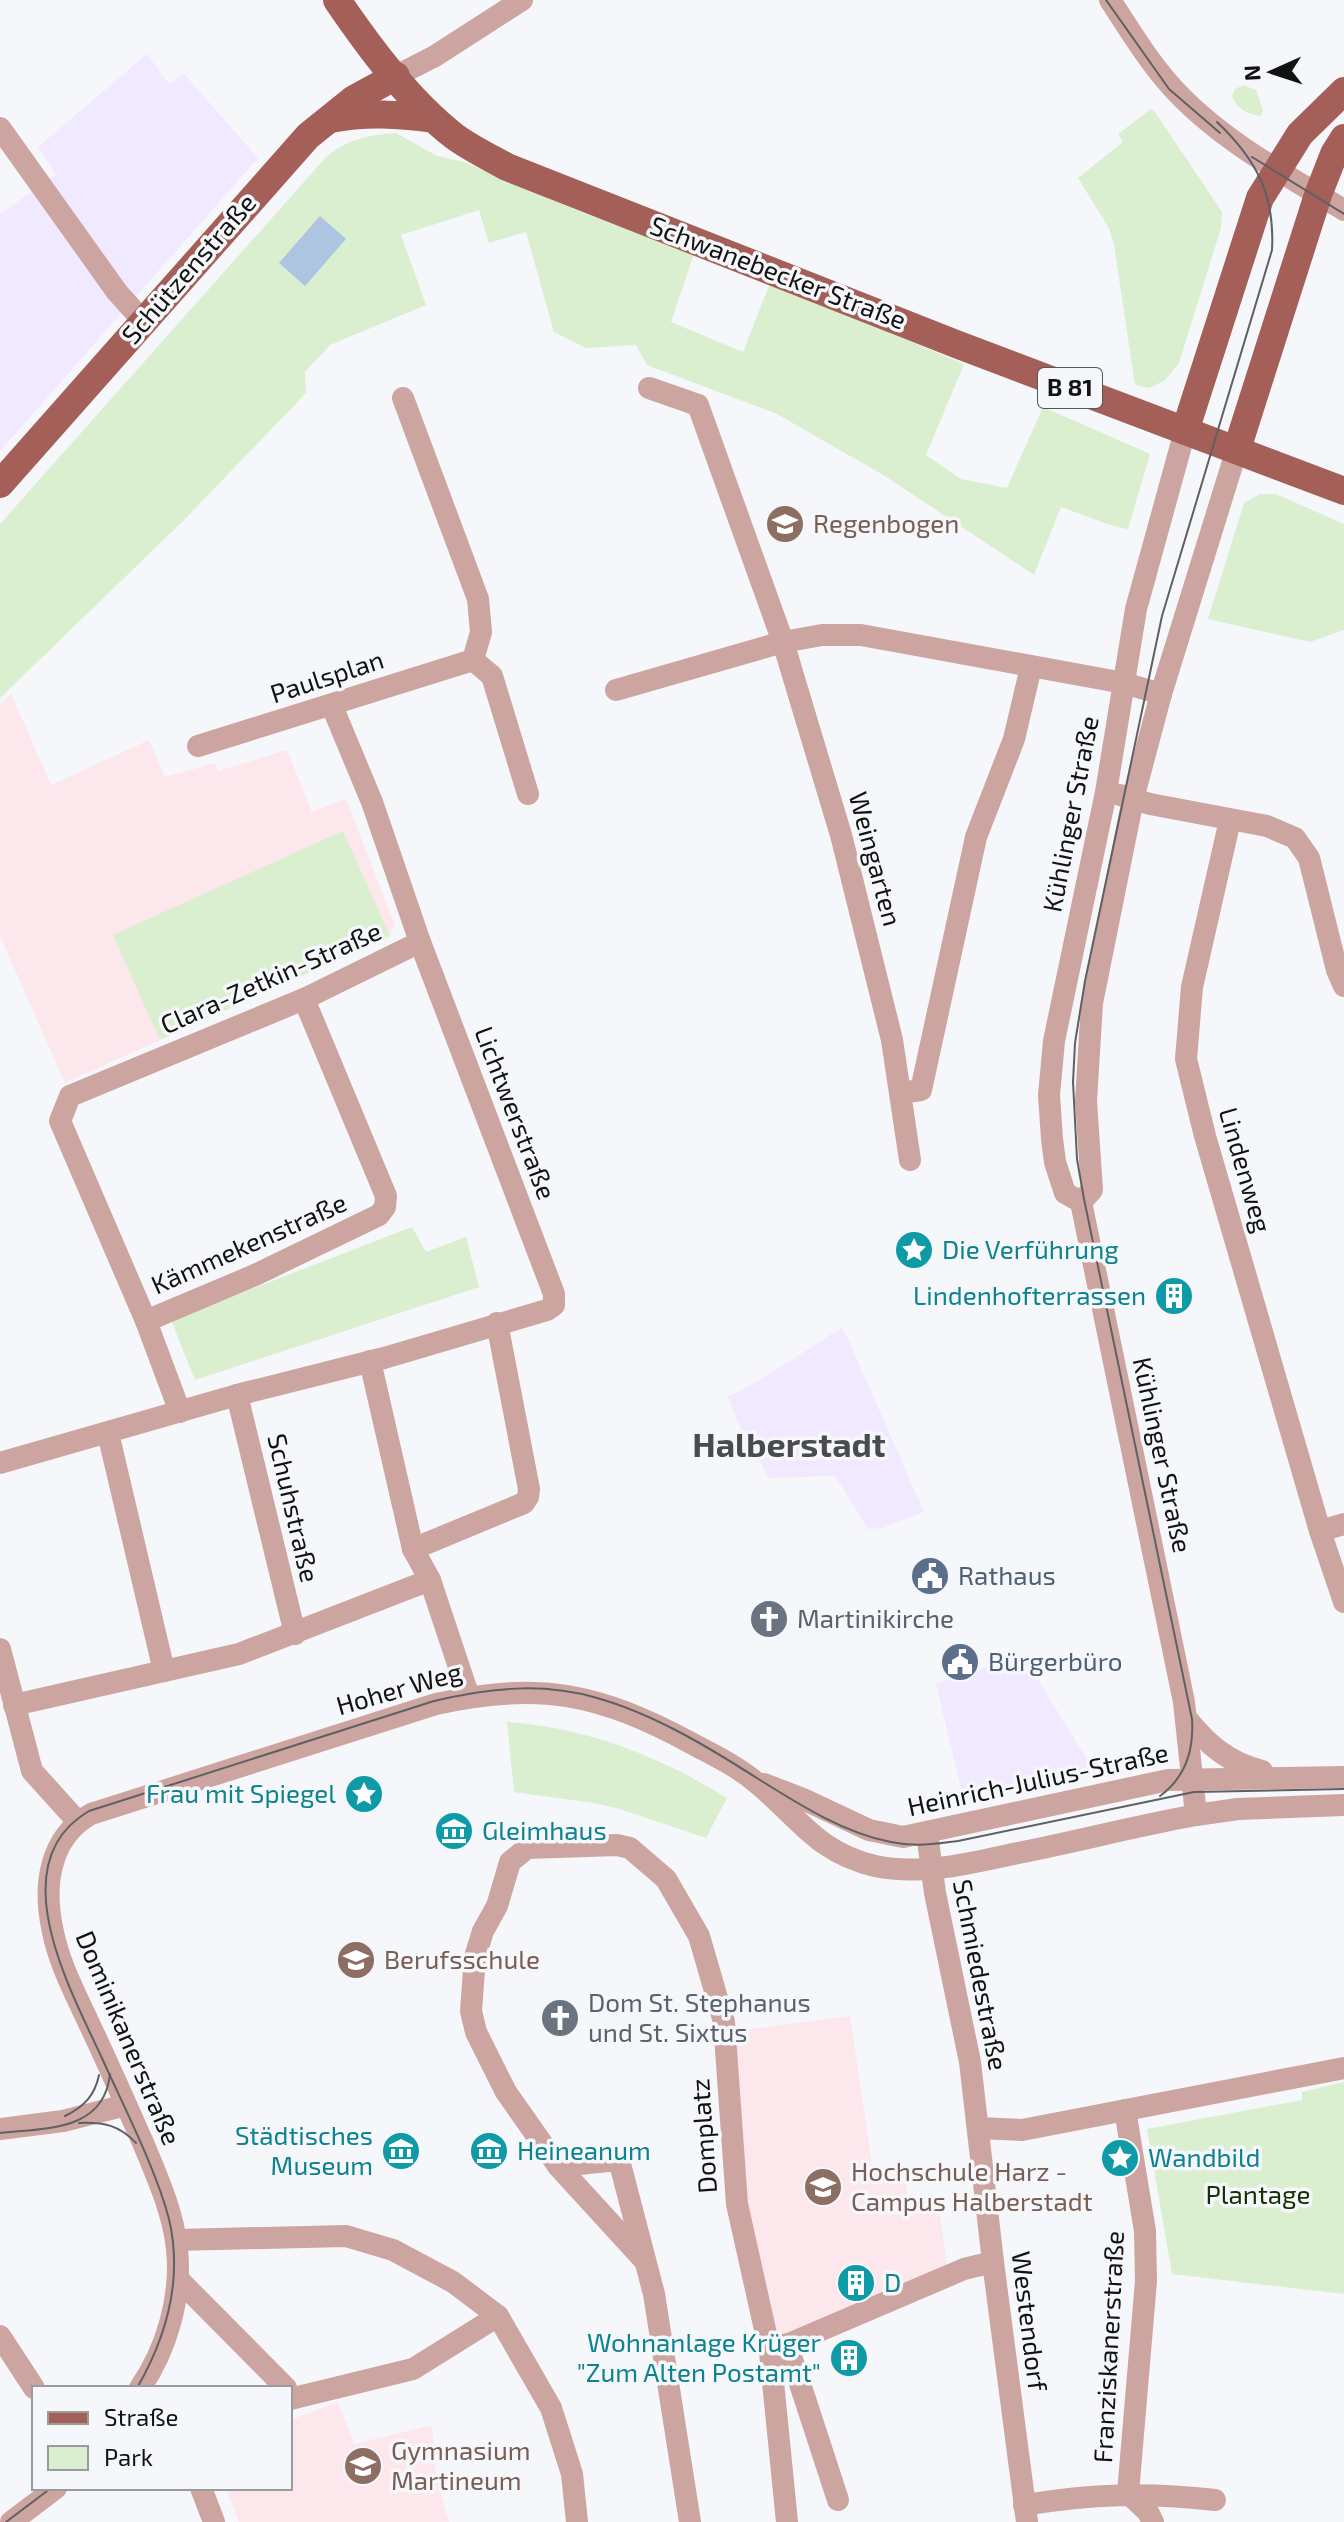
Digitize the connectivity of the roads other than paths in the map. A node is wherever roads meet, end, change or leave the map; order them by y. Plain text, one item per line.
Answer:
1 (337, 0) edge
2 (522, 0) edge
3 (1110, 0) edge
4 (396, 76) junction
5 (1344, 91) edge
6 (434, 119) junction
7 (326, 120) junction
8 (0, 128) edge
9 (1344, 138) edge
10 (1276, 169) junction
11 (1318, 195) junction
12 (1344, 210) edge
13 (143, 321) junction
14 (649, 388) dead end
15 (403, 398) dead end
16 (1185, 431) junction
17 (1237, 449) junction
18 (0, 484) edge
19 (1344, 491) edge
20 (783, 642) junction
21 (473, 660) junction
22 (1031, 667) junction
23 (1124, 683) junction
24 (616, 690) dead end
25 (1161, 694) junction
26 (332, 706) junction
27 (198, 746) dead end
28 (1106, 792) junction
29 (528, 794) dead end
30 (1133, 799) junction
31 (1230, 820) junction
32 (420, 942) junction
33 (1344, 986) edge
34 (304, 999) junction
35 (900, 1093) junction
36 (910, 1160) dead end
37 (1081, 1202) junction
38 (146, 1321) junction
39 (497, 1323) junction
40 (370, 1361) junction
41 (237, 1395) junction
42 (180, 1412) junction
43 (108, 1433) junction
44 (0, 1463) edge
45 (1344, 1524) edge
46 (1320, 1531) junction
47 (413, 1549) junction
48 (430, 1580) junction
49 (1344, 1602) edge
50 (295, 1634) junction
51 (0, 1649) edge
52 (164, 1671) junction
53 (469, 1697) junction
54 (14, 1705) junction
55 (1187, 1719) junction
56 (1282, 1777) junction
57 (1344, 1777) edge
58 (1192, 1778) junction
59 (755, 1781) junction
60 (1344, 1805) edge
61 (1196, 1815) junction
62 (78, 1822) junction
63 (927, 1833) junction
64 (54, 1854) joint
65 (931, 1869) junction
66 (1344, 2068) edge
67 (126, 2105) junction
68 (1125, 2110) junction
69 (978, 2128) junction
70 (0, 2129) edge
71 (558, 2166) junction
72 (176, 2240) junction
73 (645, 2261) junction
74 (993, 2262) junction
75 (178, 2279) junction
76 (498, 2316) junction
77 (0, 2336) edge
78 (779, 2348) junction
79 (147, 2385) edge
80 (33, 2386) edge
81 (282, 2386) edge
82 (292, 2394) edge
83 (53, 2490) edge
84 (202, 2490) edge
85 (1128, 2493) junction
86 (838, 2500) dead end
87 (1215, 2500) dead end
88 (1025, 2514) edge
89 (11, 2522) edge
90 (214, 2522) edge
91 (577, 2522) edge
92 (690, 2522) edge
93 (787, 2522) edge
94 (1153, 2522) edge

1 - 4 main road, B 81
2 - 4 street
3 - 10 street
4 - 6 main road, Schwanebecker Straße / B 81
4 - 7 main road, Schützenstraße
5 - 10 main road
6 - 7 main road
6 - 16 main road, Schwanebecker Straße / B 81
7 - 13 main road, Schützenstraße
8 - 13 street
9 - 11 main road
10 - 11 street
10 - 16 main road
11 - 12 street
11 - 17 main road
13 - 18 main road, Schützenstraße
14 - 20 street, Weingarten
15 - 21 street
16 - 17 main road, B 81
16 - 23 street, Kühlinger Straße
17 - 19 main road, B 81
17 - 25 street, Kühlinger Straße
20 - 22 street
20 - 24 street
20 - 35 street, Weingarten
21 - 26 street, Paulsplan
21 - 29 street
22 - 23 street
22 - 35 street
23 - 25 street
23 - 28 street, Kühlinger Straße
25 - 30 street, Kühlinger Straße
26 - 27 street, Paulsplan
26 - 32 street, Clara-Zetkin-Straße
28 - 30 street
28 - 37 street, Kühlinger Straße
30 - 31 street
30 - 37 street, Kühlinger Straße
31 - 33 street
31 - 46 street, Lindenweg
32 - 34 street, Clara-Zetkin-Straße
32 - 39 street, Lichtwerstraße
34 - 38 street, Kämmekenstraße
34 - 38 street, Clara-Zetkin-Straße
35 - 36 street, Weingarten
37 - 55 street, Kühlinger Straße
38 - 42 street
39 - 40 street
39 - 47 street
40 - 41 street
40 - 47 street
41 - 42 street
41 - 50 street, Schuhstraße
42 - 43 street
43 - 44 street
43 - 52 street
45 - 46 street
46 - 49 street, Lindenweg
47 - 48 street
48 - 50 street
48 - 53 street
50 - 52 street
51 - 54 street
52 - 54 street
53 - 59 street, Hoher Weg
53 - 62 street, Hoher Weg
54 - 62 street
55 - 56 street
55 - 58 street, Kühlinger Straße
56 - 57 street, Heinrich-Julius-Straße
56 - 58 street, Heinrich-Julius-Straße
58 - 61 street, Kühlinger Straße
58 - 63 street, Heinrich-Julius-Straße
59 - 63 street, Heinrich-Julius-Straße
59 - 65 street, Hoher Weg
60 - 61 street
61 - 65 street
62 - 64 street, Hoher Weg
63 - 65 street, Schmiedestraße
64 - 67 street, Dominikanerstraße
65 - 69 street, Schmiedestraße
66 - 68 street
67 - 70 street
67 - 72 street, Dominikanerstraße
68 - 69 street
68 - 85 street, Franziskanerstraße
69 - 74 street, Westendorf
71 - 73 street, Domplatz
71 - 73 street, Domplatz
71 - 78 street, Domplatz
72 - 75 street, Dominikanerstraße
72 - 76 street
73 - 92 street, Domplatz
74 - 78 street
74 - 88 street, Westendorf
75 - 79 street, Dominikanerstraße
75 - 81 street
76 - 82 street
76 - 91 street
77 - 80 street
78 - 86 street, Domplatz
78 - 93 street, Domplatz
83 - 89 street
84 - 90 street
85 - 87 street, Franziskanerstraße
85 - 88 street, Franziskanerstraße
85 - 94 street

